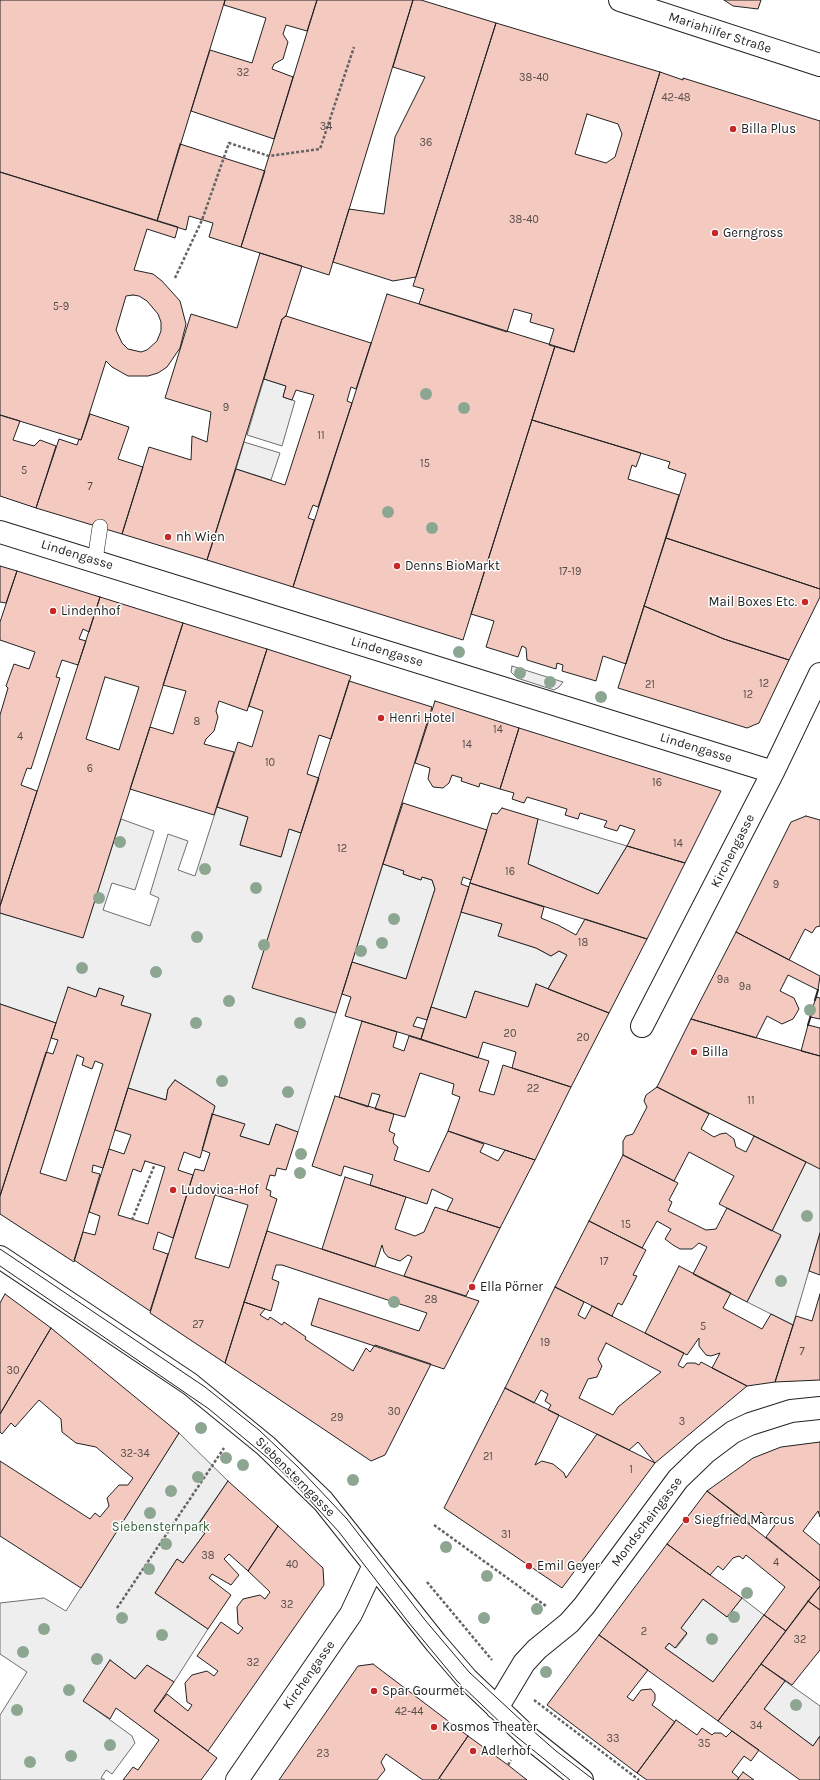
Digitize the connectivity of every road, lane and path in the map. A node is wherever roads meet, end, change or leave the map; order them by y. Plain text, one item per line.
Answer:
1 (620, 0) edge
2 (354, 47) dead end
3 (820, 65) edge
4 (174, 278) dead end
5 (100, 527) dead end
6 (0, 532) edge
7 (95, 560) junction
8 (820, 674) edge
9 (773, 772) junction
10 (642, 1026) dead end
11 (155, 1164) dead end
12 (132, 1220) dead end
13 (0, 1256) edge
14 (820, 1408) edge
15 (240, 1425) junction
16 (434, 1524) dead end
17 (374, 1565) junction
18 (117, 1608) dead end
19 (569, 1622) junction
20 (497, 1708) junction
21 (237, 1780) edge
22 (582, 1780) edge

1 - 3 street, Mariahilfer Straße
2 - 4 path
5 - 7 lane
6 - 7 street, Lindengasse
7 - 9 street, Lindengasse
8 - 9 street, Kirchengasse
9 - 10 street, Kirchengasse
11 - 12 path
13 - 15 street, Siebensterngasse
14 - 19 street, Mondscheingasse
15 - 17 street, Siebensterngasse
15 - 18 path
16 - 19 path
17 - 20 street, Siebensterngasse
17 - 21 street, Kirchengasse
19 - 20 street, Mondscheingasse
20 - 22 street, Siebensterngasse

